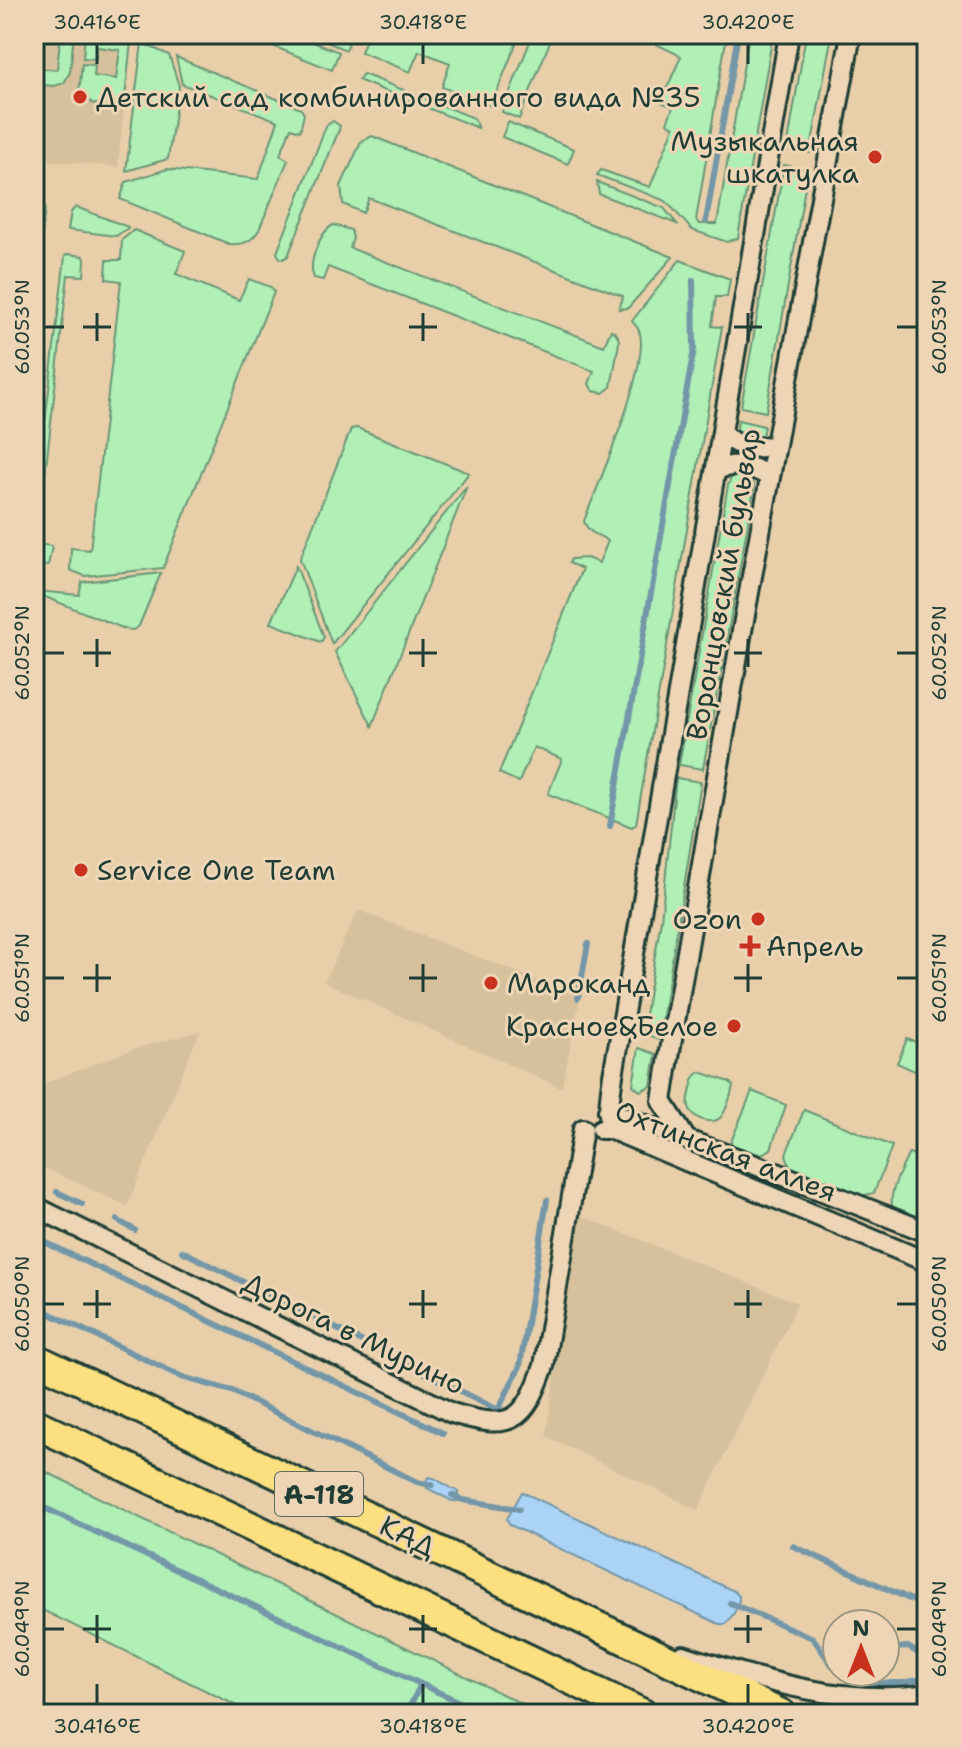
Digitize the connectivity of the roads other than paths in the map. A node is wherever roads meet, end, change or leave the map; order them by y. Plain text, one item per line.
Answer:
1 (789, 34) edge
2 (851, 34) edge
3 (722, 434) junction
4 (776, 444) junction
5 (716, 470) junction
6 (770, 477) junction
7 (613, 1093) junction
8 (662, 1101) junction
9 (609, 1120) junction
10 (583, 1129) joint
11 (686, 1139) junction
12 (34, 1206) edge
13 (927, 1232) edge
14 (927, 1262) edge
15 (34, 1358) edge
16 (34, 1423) edge
17 (604, 1630) junction
18 (927, 1694) edge
19 (643, 1714) edge
20 (781, 1714) edge

1 - 3 street, Воронцовский бульвар
2 - 4 street, Воронцовский бульвар
3 - 4 street
3 - 5 street, Воронцовский бульвар
4 - 6 street, Воронцовский бульвар
5 - 6 street
5 - 7 street, Воронцовский бульвар
6 - 8 street, Воронцовский бульвар
7 - 8 street
7 - 9 street, Воронцовский бульвар
8 - 11 street
9 - 10 street, Охтинская аллея
9 - 11 street, Охтинская аллея
9 - 14 street, Охтинская аллея
10 - 12 street, Дорога в Мурино
11 - 13 street, Охтинская аллея
15 - 17 highway, КАД / А-118
16 - 19 highway, А-118
17 - 18 street
17 - 20 highway, КАД / А-118

